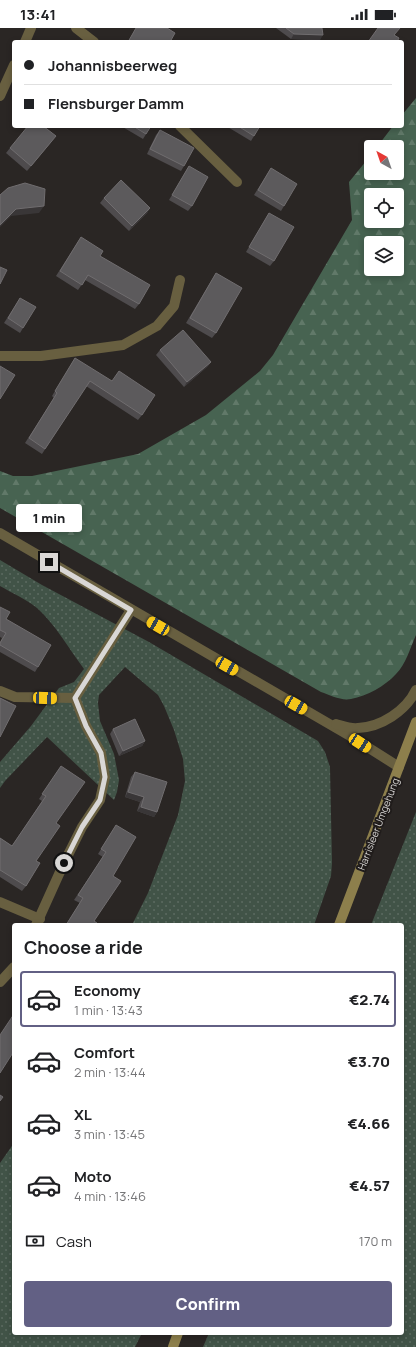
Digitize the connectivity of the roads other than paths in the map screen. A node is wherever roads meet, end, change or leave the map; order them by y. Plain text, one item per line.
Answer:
1 (31, 28) edge
2 (76, 28) edge
3 (26, 40) edge
4 (91, 40) edge
5 (12, 69) edge
6 (0, 96) edge
7 (182, 128) edge
8 (237, 182) dead end
9 (180, 280) dead end
10 (0, 356) edge
11 (0, 533) edge
12 (131, 610) junction
13 (416, 690) edge
14 (0, 691) edge
15 (75, 698) junction
16 (323, 721) junction
17 (416, 722) edge
18 (399, 767) junction
19 (0, 902) edge
20 (38, 922) edge
21 (339, 923) edge
22 (12, 969) edge
23 (0, 982) edge
24 (177, 1335) edge
25 (173, 1347) edge

1 - 3 street
2 - 4 street
5 - 6 street
7 - 8 street
9 - 10 street
11 - 12 street
12 - 15 street
12 - 16 street
13 - 16 street
14 - 15 street
15 - 20 street
16 - 18 street
17 - 18 main road, Harrisleer Umgehung
18 - 21 main road, Harrisleer Umgehung
19 - 20 street
22 - 23 street
24 - 25 main road

